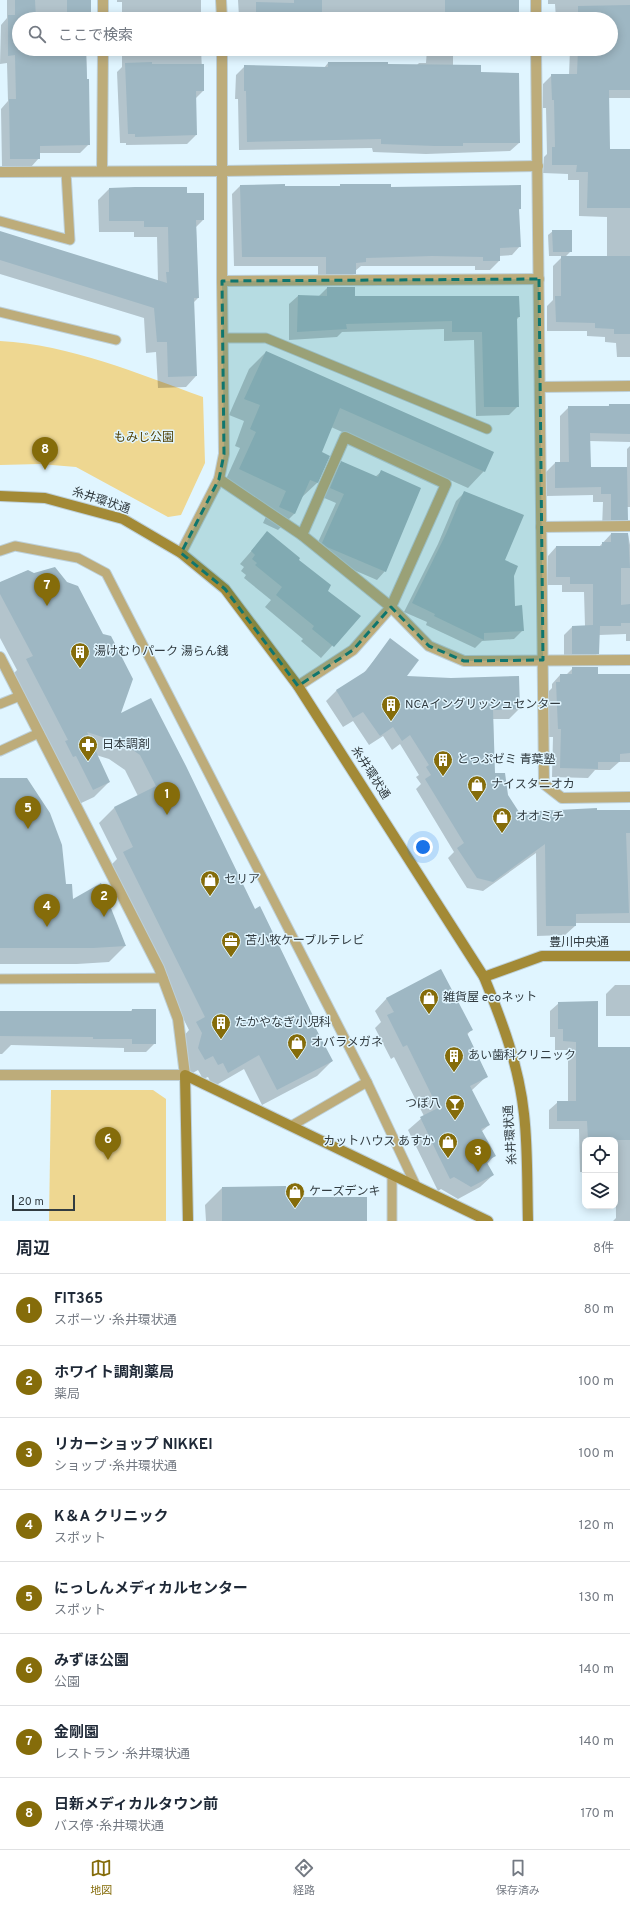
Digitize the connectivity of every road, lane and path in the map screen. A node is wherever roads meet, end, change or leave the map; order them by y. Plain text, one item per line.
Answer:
1 (103, 0) edge
2 (221, 0) edge
3 (536, 0) edge
4 (103, 12) edge
5 (222, 12) edge
6 (536, 12) edge
7 (103, 56) edge
8 (222, 56) edge
9 (536, 56) edge
10 (538, 166) junction
11 (102, 171) junction
12 (222, 171) junction
13 (0, 172) edge
14 (66, 172) junction
15 (0, 221) edge
16 (539, 279) junction
17 (222, 281) junction
18 (0, 312) edge
19 (223, 338) junction
20 (116, 340) dead end
21 (630, 386) edge
22 (540, 387) junction
23 (487, 429) dead end
24 (219, 479) junction
25 (0, 496) edge
26 (630, 526) edge
27 (541, 527) junction
28 (302, 535) junction
29 (0, 551) edge
30 (181, 553) junction
31 (391, 607) junction
32 (0, 657) edge
33 (543, 660) junction
34 (630, 660) edge
35 (298, 686) junction
36 (20, 696) junction
37 (0, 704) edge
38 (39, 733) junction
39 (0, 752) edge
40 (630, 797) edge
41 (630, 956) edge
42 (484, 977) junction
43 (163, 978) junction
44 (0, 979) edge
45 (0, 1075) edge
46 (185, 1075) junction
47 (367, 1082) junction
48 (291, 1126) junction
49 (392, 1175) junction
50 (416, 1186) junction
51 (188, 1221) edge
52 (392, 1221) edge
53 (488, 1221) edge
54 (528, 1221) edge

1 - 4 street
2 - 5 street
3 - 6 street
7 - 11 street
8 - 12 street
9 - 10 street
10 - 12 street
10 - 16 street
11 - 12 street
11 - 14 street
12 - 17 street
13 - 14 street
14 - 15 lane
16 - 17 street
16 - 22 street
17 - 19 street
18 - 20 lane
19 - 23 lane
19 - 24 street
21 - 22 street
22 - 27 street
24 - 28 street
24 - 30 street
25 - 30 street, 糸井環状通
26 - 27 street
27 - 33 street
28 - 31 street
28 - 31 street
29 - 47 lane
30 - 35 street, 糸井環状通
31 - 33 street
31 - 35 street
32 - 36 street
33 - 34 street
33 - 40 street
35 - 42 street, 糸井環状通
36 - 37 lane
36 - 38 street
38 - 39 lane
38 - 43 street
41 - 42 street, 豊川中央通
42 - 54 street, 糸井環状通
43 - 44 lane
43 - 46 street
45 - 46 street
46 - 48 street
46 - 51 street
47 - 48 lane
47 - 50 lane
48 - 49 street
49 - 50 street
49 - 52 lane
50 - 53 street

